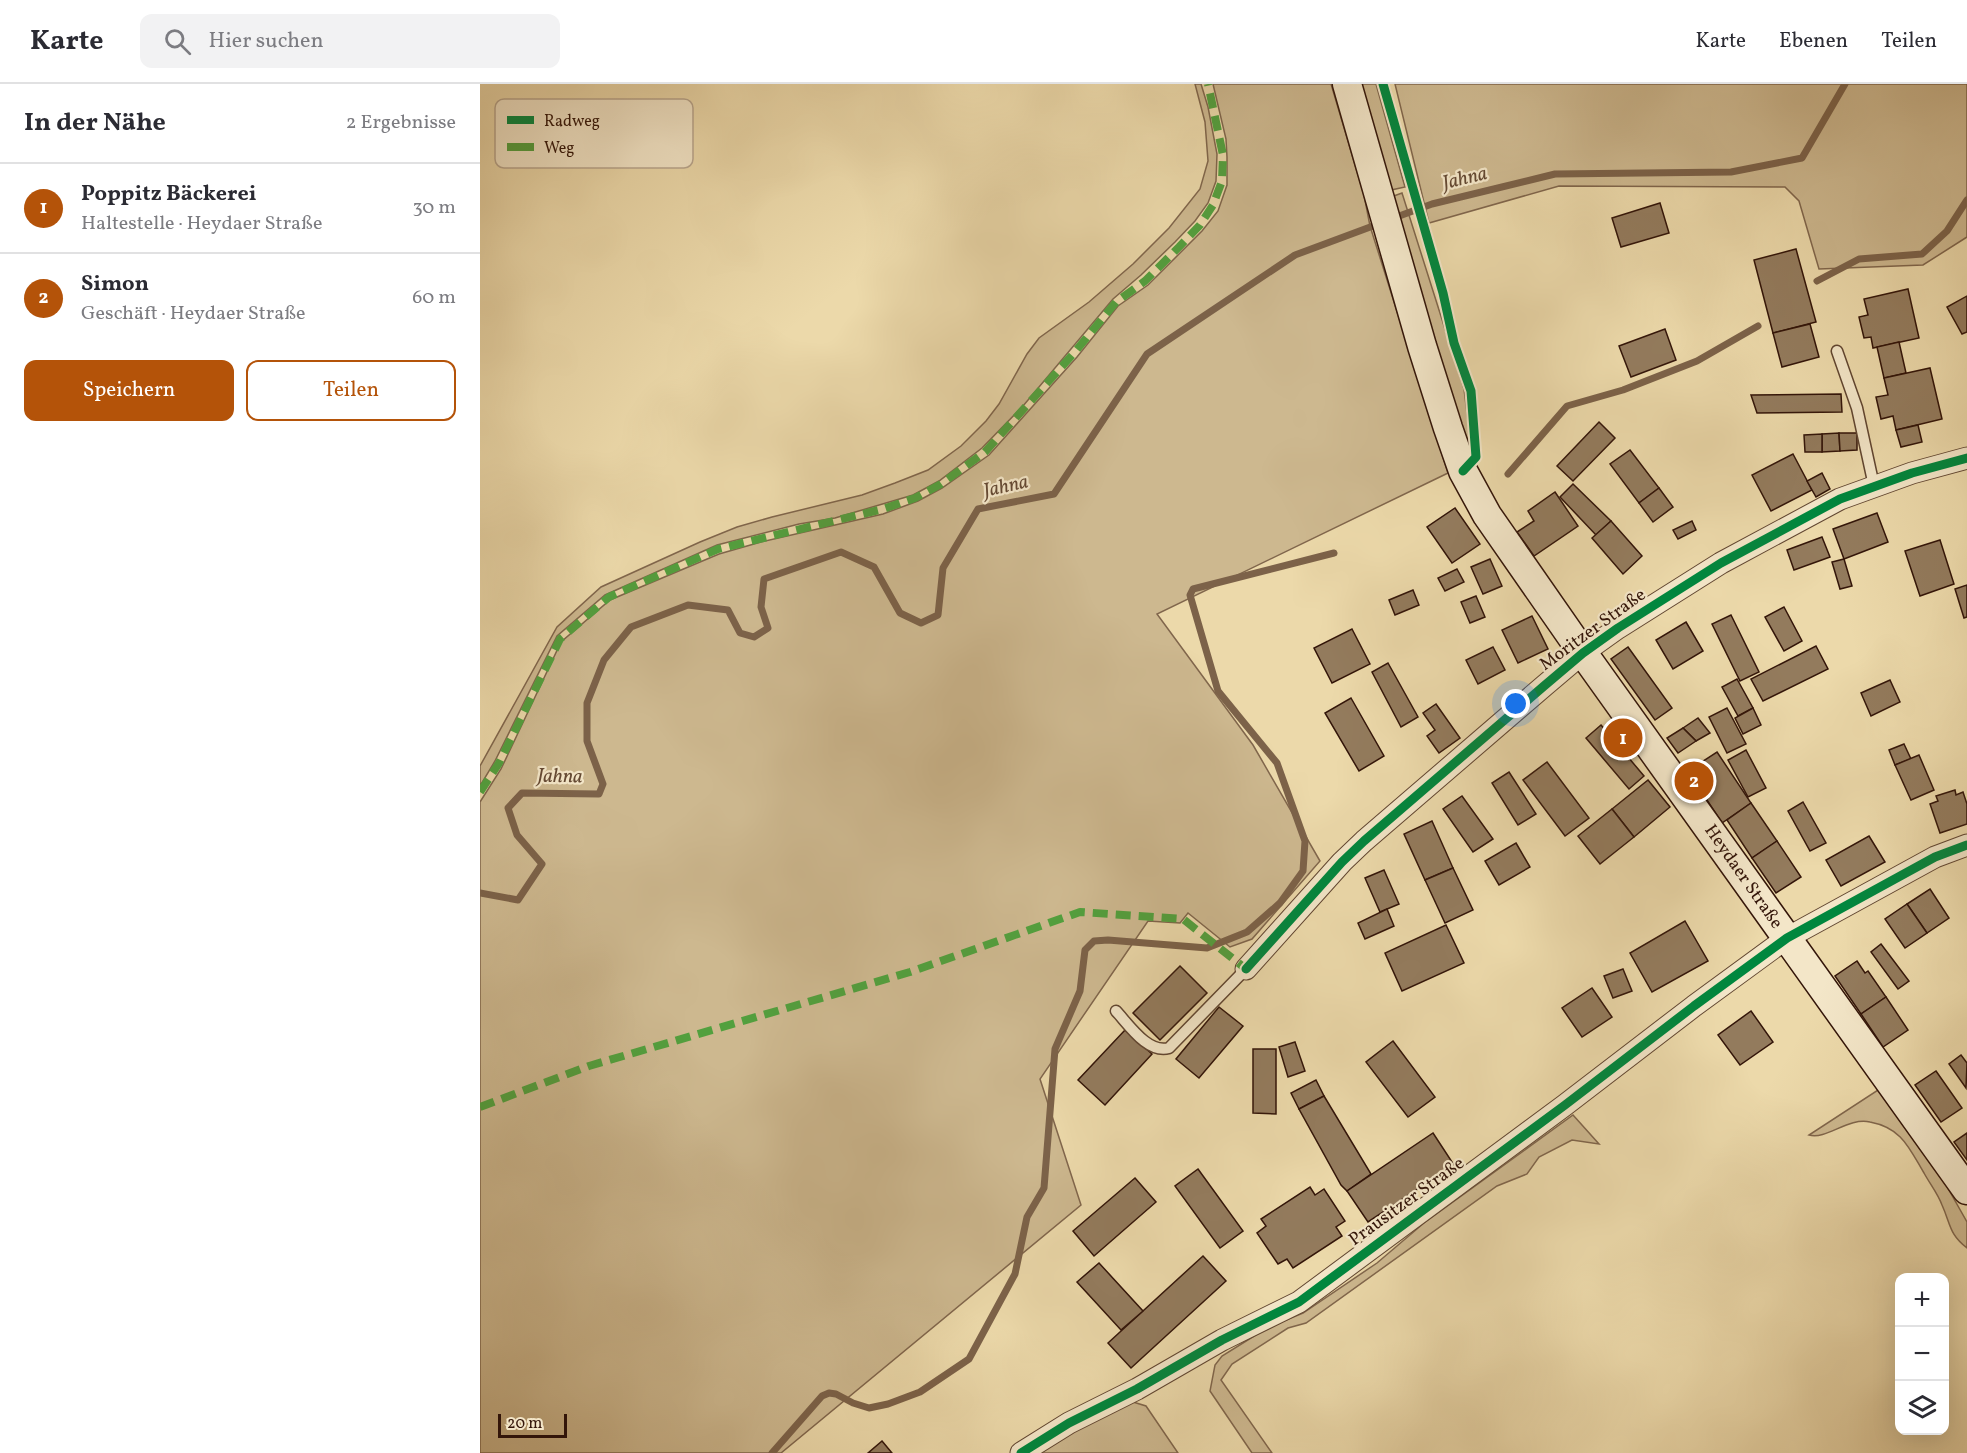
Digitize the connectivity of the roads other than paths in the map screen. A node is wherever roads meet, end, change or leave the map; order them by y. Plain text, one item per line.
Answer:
1 (1347, 84) edge
2 (1837, 351) dead end
3 (1967, 458) edge
4 (1874, 486) junction
5 (1583, 653) junction
6 (1967, 844) edge
7 (1786, 938) junction
8 (1246, 969) joint
9 (1116, 1011) dead end
10 (1967, 1190) edge
11 (1021, 1453) edge

1 - 5 main road, Heydaer Straße
2 - 4 lane
3 - 4 street, Moritzer Straße
4 - 5 street, Moritzer Straße
5 - 7 main road, Heydaer Straße
5 - 8 street, Moritzer Straße
6 - 7 street, Prausitzer Straße
7 - 10 main road, Heydaer Straße
7 - 11 street, Prausitzer Straße
8 - 9 lane

